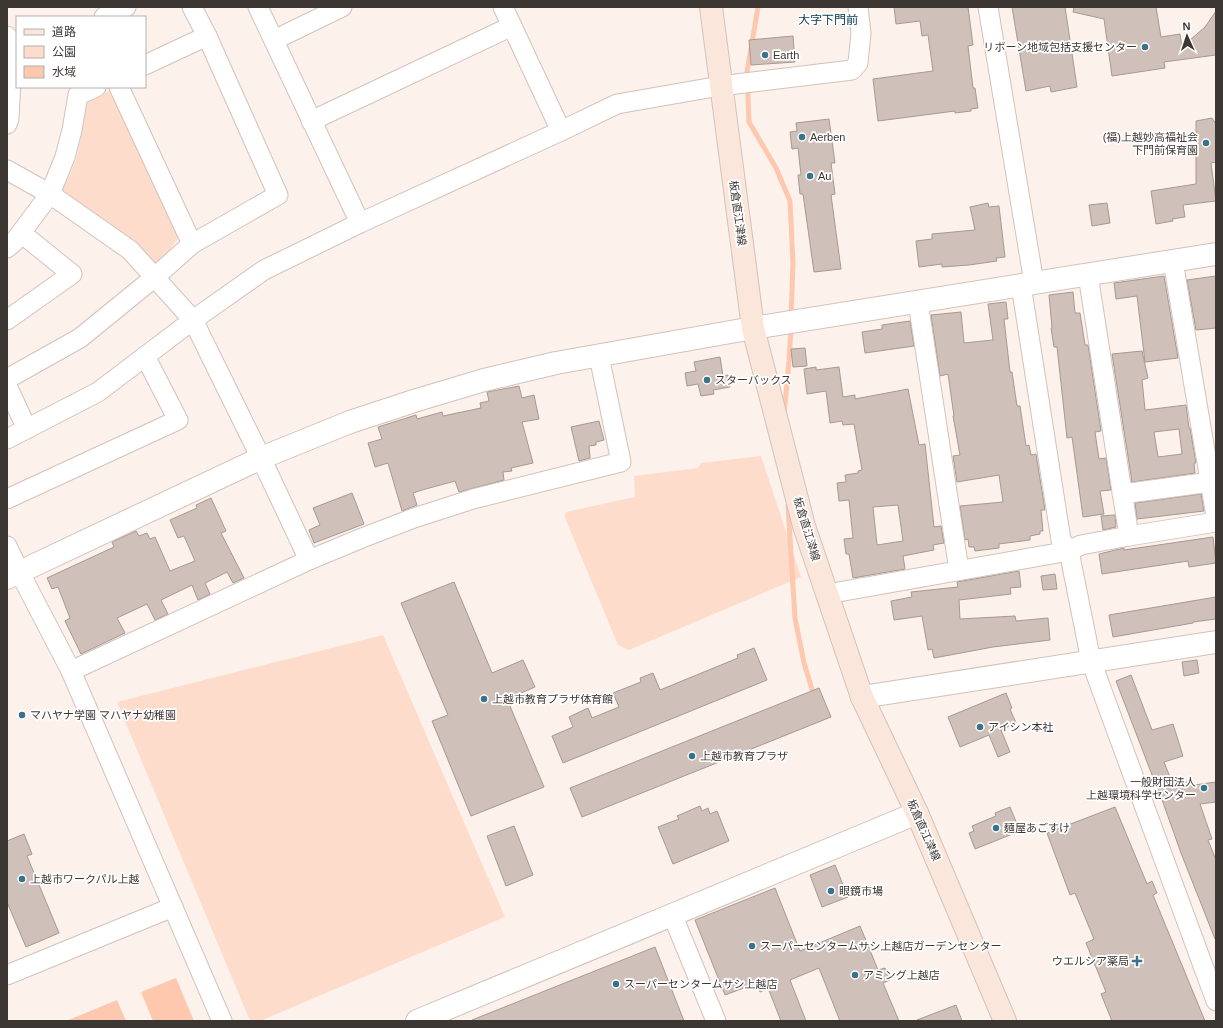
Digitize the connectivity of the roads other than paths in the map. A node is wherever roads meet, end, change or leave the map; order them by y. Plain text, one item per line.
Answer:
1 (126, 7) edge
2 (192, 7) edge
3 (258, 7) edge
4 (342, 7) edge
5 (503, 7) edge
6 (711, 7) edge
7 (858, 7) edge
8 (988, 7) edge
9 (106, 16) edge
10 (512, 26) junction
11 (7, 36) edge
12 (207, 36) junction
13 (274, 40) junction
14 (14, 57) edge
15 (146, 65) edge
16 (720, 86) junction
17 (94, 88) edge
18 (119, 88) edge
19 (311, 121) junction
20 (7, 124) edge
21 (561, 131) junction
22 (7, 170) edge
23 (50, 194) junction
24 (360, 223) junction
25 (21, 233) junction
26 (192, 244) junction
27 (7, 248) edge
28 (1216, 254) edge
29 (1173, 261) junction
30 (1088, 275) junction
31 (155, 277) junction
32 (1027, 284) junction
33 (918, 302) junction
34 (7, 320) edge
35 (193, 320) junction
36 (754, 328) junction
37 (145, 356) junction
38 (599, 356) junction
39 (7, 379) edge
40 (7, 386) edge
41 (27, 429) junction
42 (7, 439) edge
43 (261, 458) junction
44 (1211, 482) junction
45 (1122, 494) junction
46 (7, 499) edge
47 (1216, 516) edge
48 (1216, 522) edge
49 (1129, 536) junction
50 (7, 546) edge
51 (1069, 551) junction
52 (309, 560) junction
53 (960, 570) junction
54 (13, 575) edge
55 (827, 594) junction
56 (1216, 642) edge
57 (1091, 661) junction
58 (71, 671) junction
59 (862, 697) junction
60 (917, 813) junction
61 (173, 907) junction
62 (672, 914) junction
63 (7, 975) edge
64 (1216, 1001) edge
65 (222, 1021) edge
66 (417, 1021) edge
67 (716, 1021) edge
68 (1005, 1021) edge

1 - 9 street
2 - 12 street
3 - 13 street
4 - 13 street
5 - 10 street
6 - 16 main road, 板倉直江津線
7 - 16 street
8 - 32 street
10 - 19 street
10 - 21 street
11 - 14 street
12 - 15 street
12 - 26 street
13 - 19 street
14 - 20 street
16 - 21 street
16 - 36 main road, 板倉直江津線
17 - 23 street
18 - 26 street
19 - 24 street
21 - 24 street
22 - 23 street
23 - 25 street
23 - 31 street
24 - 35 street
25 - 27 street
25 - 34 street
26 - 31 street
28 - 29 street
29 - 30 street
29 - 44 street
30 - 32 street
30 - 45 street
31 - 35 street
31 - 39 street
32 - 33 street
32 - 51 street
33 - 36 street
33 - 53 street
35 - 37 street
35 - 43 street
36 - 38 street
36 - 55 main road, 板倉直江津線
37 - 41 street
37 - 46 street
38 - 43 street
38 - 52 street
40 - 41 street
41 - 42 street
43 - 52 street
43 - 54 street
44 - 45 street
44 - 47 street
45 - 49 street
48 - 49 street
49 - 51 street
50 - 54 street
51 - 53 street
51 - 57 street
52 - 58 street
53 - 55 street
54 - 58 street
55 - 59 main road, 板倉直江津線
56 - 57 street
57 - 59 street
57 - 64 street
58 - 61 street
59 - 60 main road, 板倉直江津線
60 - 62 street
60 - 68 main road, 板倉直江津線
61 - 63 street
61 - 65 street
62 - 66 street
62 - 67 street

